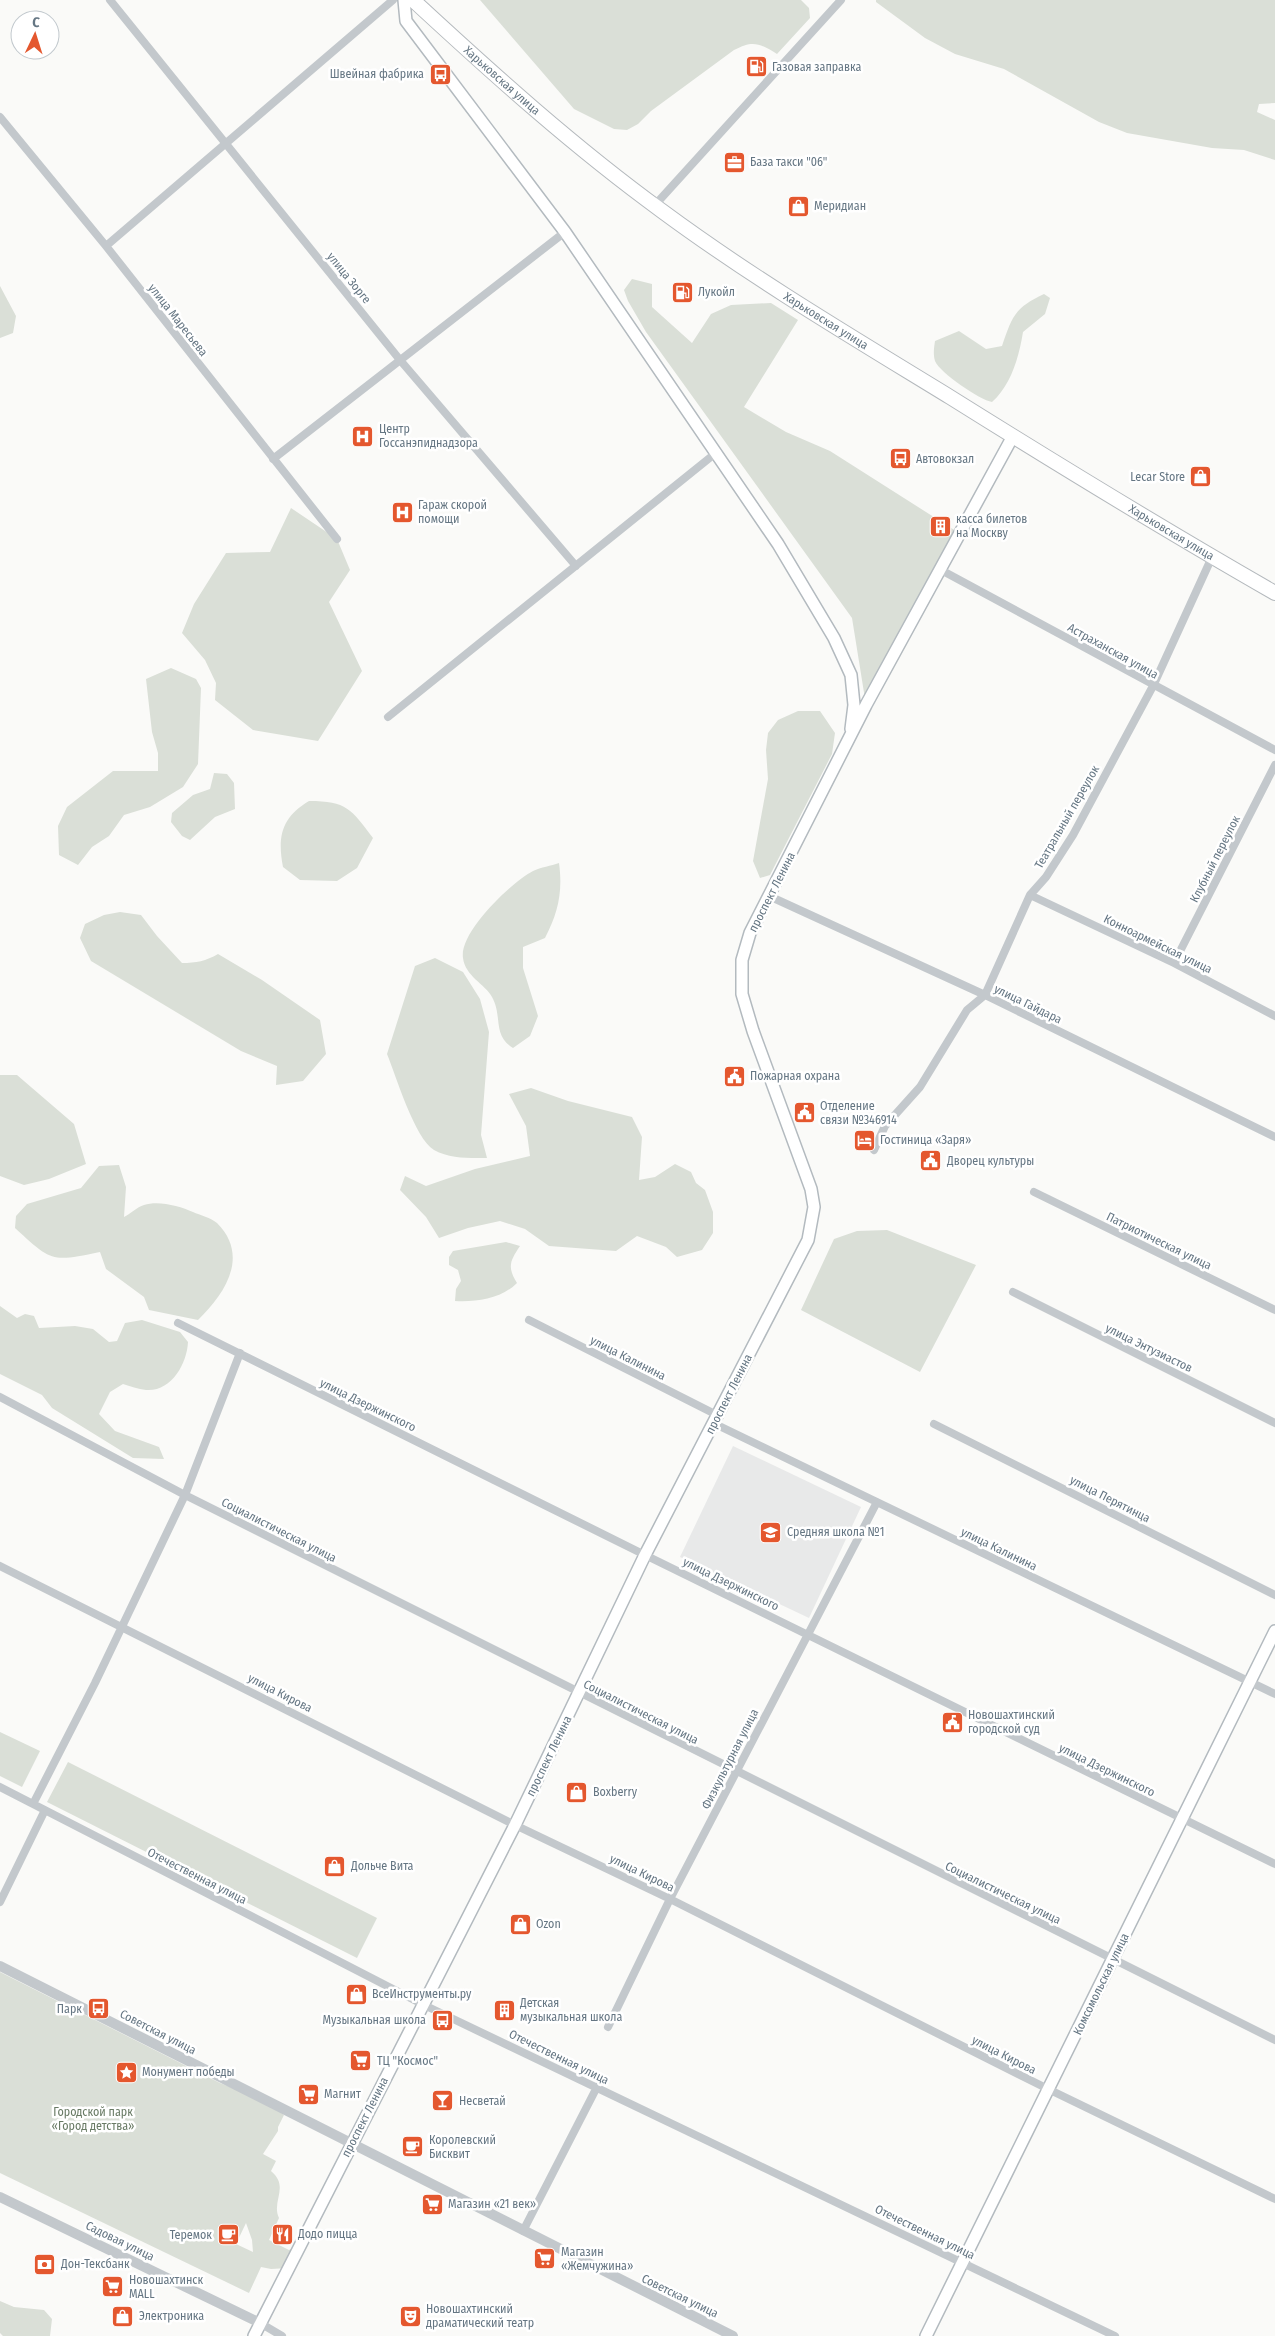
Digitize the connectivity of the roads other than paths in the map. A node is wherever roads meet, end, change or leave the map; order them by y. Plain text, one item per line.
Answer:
1 (110, 0) edge
2 (392, 0) edge
3 (404, 0) edge
4 (413, 0) edge
5 (841, 0) edge
6 (0, 117) edge
7 (226, 143) junction
8 (655, 205) junction
9 (565, 232) junction
10 (106, 246) junction
11 (400, 360) junction
12 (1013, 436) junction
13 (716, 452) junction
14 (273, 459) junction
15 (337, 538) dead end
16 (1212, 557) junction
17 (576, 566) junction
18 (941, 570) junction
19 (1275, 593) edge
20 (1152, 686) junction
21 (388, 717) dead end
22 (850, 738) junction
23 (1275, 750) edge
24 (1275, 765) edge
25 (1030, 895) junction
26 (769, 896) junction
27 (1174, 963) junction
28 (984, 995) junction
29 (1275, 1016) edge
30 (1275, 1137) edge
31 (874, 1150) dead end
32 (1034, 1192) dead end
33 (1013, 1292) dead end
34 (1275, 1310) edge
35 (529, 1320) dead end
36 (178, 1322) dead end
37 (240, 1353) junction
38 (2, 1398) edge
39 (0, 1408) edge
40 (715, 1419) junction
41 (1275, 1423) edge
42 (934, 1424) dead end
43 (185, 1495) junction
44 (876, 1502) junction
45 (645, 1555) junction
46 (0, 1566) edge
47 (1275, 1595) edge
48 (122, 1626) junction
49 (1275, 1631) edge
50 (808, 1634) junction
51 (1250, 1682) junction
52 (579, 1694) junction
53 (1275, 1694) edge
54 (736, 1772) junction
55 (0, 1787) edge
56 (33, 1804) junction
57 (45, 1810) junction
58 (1182, 1820) junction
59 (515, 1825) junction
60 (1275, 1864) edge
61 (670, 1899) junction
62 (0, 1902) edge
63 (1112, 1960) junction
64 (0, 1966) edge
65 (424, 2005) junction
66 (608, 2027) dead end
67 (1275, 2040) edge
68 (597, 2087) junction
69 (1048, 2089) junction
70 (351, 2144) junction
71 (0, 2197) edge
72 (1275, 2199) edge
73 (523, 2231) junction
74 (962, 2262) junction
75 (260, 2323) junction
76 (254, 2336) edge
77 (282, 2336) edge
78 (733, 2336) edge
79 (926, 2336) edge
80 (1114, 2336) edge

1 - 7 street, улица Зорге
2 - 7 street
3 - 9 main road
4 - 8 highway, Харьковская улица
5 - 8 street
6 - 10 street, улица Маресьева
7 - 10 street
7 - 11 street, улица Зорге
8 - 12 highway, Харьковская улица
9 - 11 street
9 - 13 main road
10 - 14 street, улица Маресьева
11 - 14 street
11 - 17 street, улица Зорге
12 - 16 highway, Харьковская улица
12 - 18 main road, проспект Ленина
13 - 17 street
13 - 22 main road
14 - 15 street, улица Маресьева
16 - 19 highway, Харьковская улица
16 - 20 street, Театральный переулок
17 - 21 street
18 - 20 street, Астраханская улица
18 - 22 main road, проспект Ленина
20 - 23 street, Астраханская улица
20 - 25 street, Театральный переулок
22 - 26 main road, проспект Ленина
24 - 27 street, Клубный переулок
25 - 27 street, Конноармейская улица
25 - 28 street, Театральный переулок
26 - 28 street, улица Гайдара
26 - 40 main road, проспект Ленина
27 - 29 street, Конноармейская улица
28 - 30 street, улица Гайдара
28 - 31 street, Театральный переулок
32 - 34 street, Патриотическая улица
33 - 41 street, улица Энтузиастов
35 - 40 street, улица Калинина
36 - 37 street, улица Дзержинского
37 - 43 street
37 - 45 street, улица Дзержинского
38 - 39 street
38 - 43 street, Социалистическая улица
40 - 44 street, улица Калинина
40 - 45 main road, проспект Ленина
42 - 47 street, улица Перятинца
43 - 48 street
43 - 52 street, Социалистическая улица
44 - 50 street, Физкультурная улица
44 - 51 street, улица Калинина
45 - 50 street, улица Дзержинского
45 - 52 main road, проспект Ленина
46 - 48 street, улица Кирова
48 - 56 street
48 - 59 street, улица Кирова
49 - 51 main road, Комсомольская улица
50 - 54 street, Физкультурная улица
50 - 58 street, улица Дзержинского
51 - 53 street, улица Калинина
51 - 58 main road, Комсомольская улица
52 - 54 street, Социалистическая улица
52 - 59 main road, проспект Ленина
54 - 61 street, Физкультурная улица
54 - 63 street, Социалистическая улица
55 - 56 street, Отечественная улица
56 - 57 street, Отечественная улица
57 - 62 street
57 - 65 street, Отечественная улица
58 - 60 street, улица Дзержинского
58 - 63 main road, Комсомольская улица
59 - 61 street, улица Кирова
59 - 65 main road, проспект Ленина
61 - 66 street, Физкультурная улица
61 - 69 street, улица Кирова
63 - 67 street, Социалистическая улица
63 - 69 main road, Комсомольская улица
64 - 70 street, Советская улица
65 - 68 street, Отечественная улица
65 - 70 main road, проспект Ленина
68 - 73 street
68 - 74 street, Отечественная улица
69 - 72 street, улица Кирова
69 - 74 main road, Комсомольская улица
70 - 73 street, Советская улица
70 - 75 main road, проспект Ленина
71 - 75 street, Садовая улица
73 - 78 street, Советская улица
74 - 79 main road, Комсомольская улица
74 - 80 street, Отечественная улица
75 - 76 main road, проспект Ленина
75 - 77 street, Садовая улица

